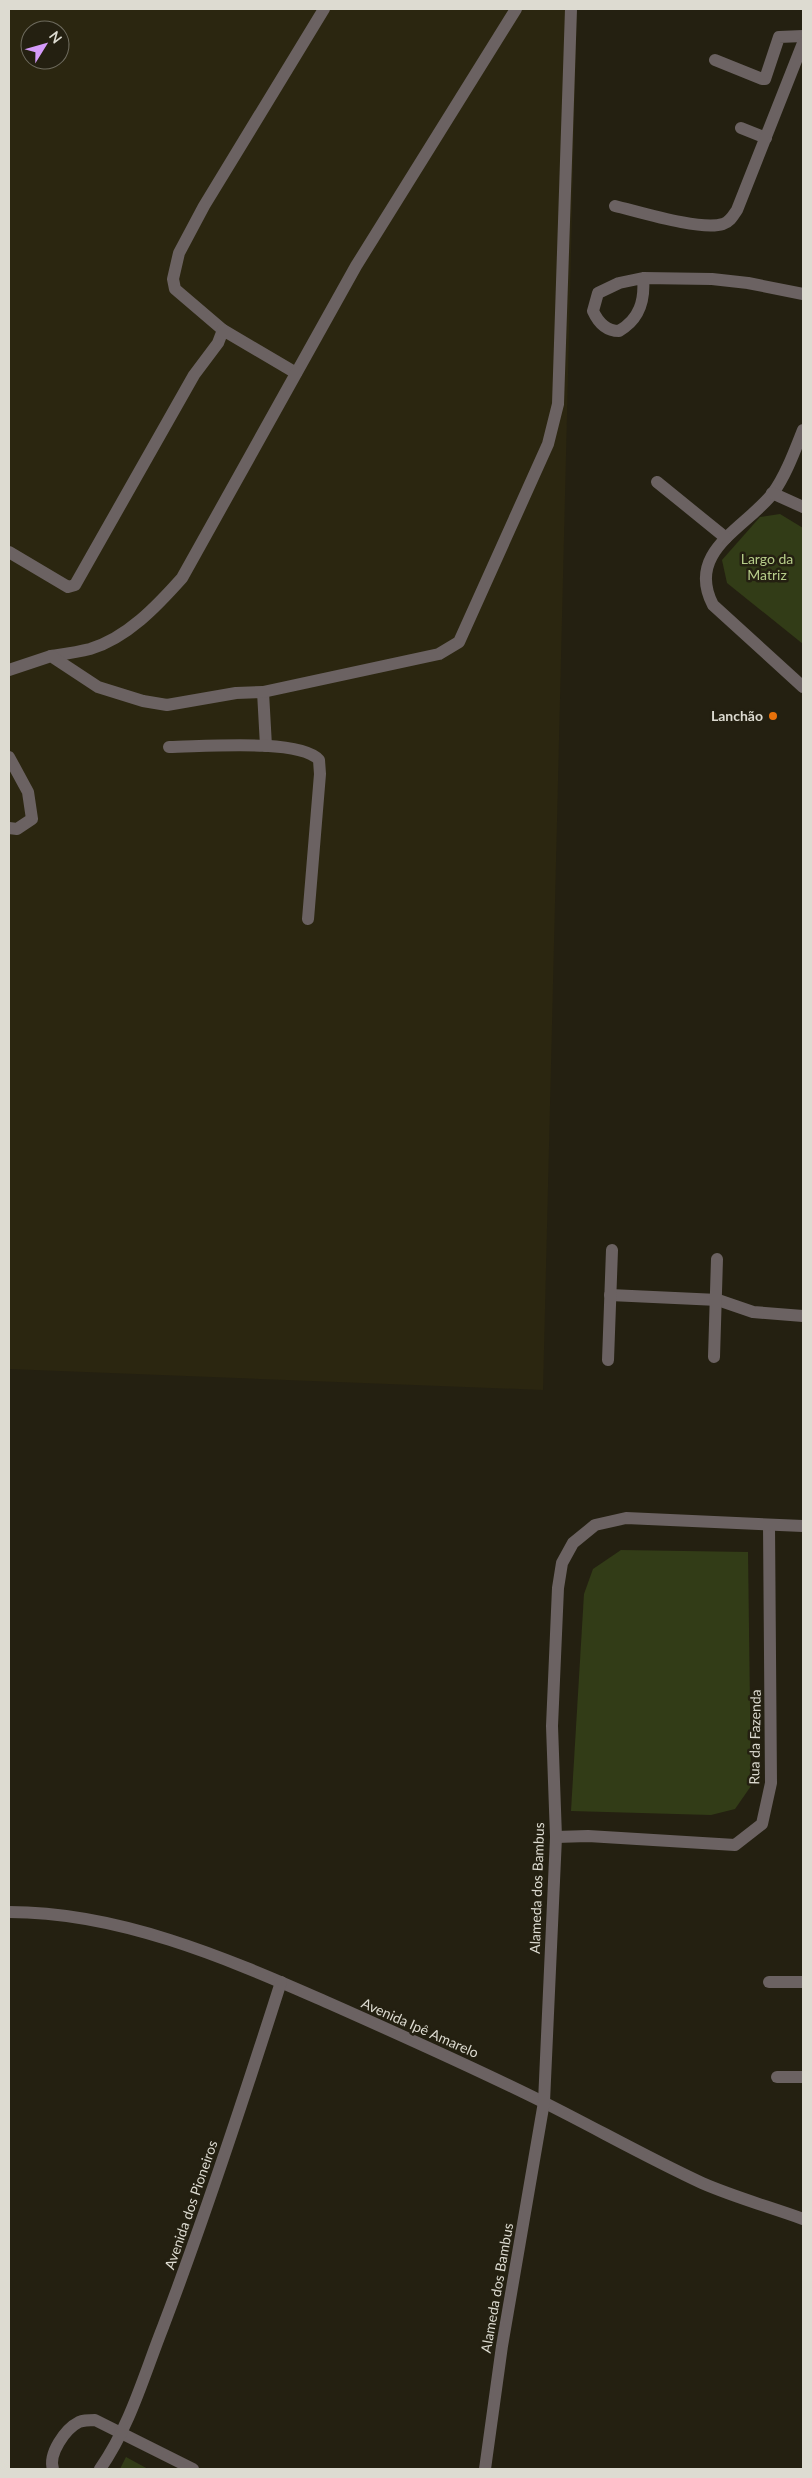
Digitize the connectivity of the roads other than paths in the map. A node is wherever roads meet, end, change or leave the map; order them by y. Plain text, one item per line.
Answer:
1 (324, 9) edge
2 (516, 9) edge
3 (572, 9) edge
4 (803, 36) edge
5 (803, 43) edge
6 (714, 60) dead end
7 (741, 128) dead end
8 (766, 138) junction
9 (616, 206) dead end
10 (643, 278) junction
11 (803, 294) edge
12 (224, 330) junction
13 (296, 373) junction
14 (803, 430) edge
15 (656, 482) dead end
16 (772, 493) junction
17 (803, 507) edge
18 (726, 538) junction
19 (9, 552) edge
20 (51, 656) junction
21 (9, 671) edge
22 (803, 687) edge
23 (263, 692) junction
24 (266, 746) junction
25 (169, 747) dead end
26 (9, 756) edge
27 (9, 828) edge
28 (308, 919) dead end
29 (612, 1250) dead end
30 (717, 1259) dead end
31 (610, 1294) junction
32 (716, 1300) junction
33 (803, 1316) edge
34 (714, 1357) dead end
35 (608, 1360) dead end
36 (770, 1525) junction
37 (803, 1526) edge
38 (556, 1837) junction
39 (9, 1912) edge
40 (281, 1982) junction
41 (769, 1982) dead end
42 (803, 1982) edge
43 (777, 2076) dead end
44 (803, 2077) edge
45 (544, 2102) junction
46 (803, 2219) edge
47 (122, 2434) junction
48 (53, 2469) edge
49 (100, 2469) edge
50 (192, 2469) edge
51 (485, 2469) edge

1 - 12 street
2 - 13 street
3 - 23 street
4 - 6 street
5 - 8 street
7 - 8 street
8 - 9 street
10 - 10 street
10 - 11 street
12 - 13 street
12 - 19 street
13 - 20 street
14 - 16 street
15 - 18 street
16 - 17 street
16 - 18 street
18 - 22 street
20 - 21 street
20 - 23 street
23 - 24 street
24 - 25 street
24 - 28 street
26 - 27 street
29 - 31 street
30 - 32 street
31 - 32 street
31 - 35 street
32 - 33 street
32 - 34 street
36 - 37 street, Alameda dos Bambus
36 - 38 street, Alameda dos Bambus
36 - 38 street, Rua da Fazenda
38 - 45 street, Alameda dos Bambus
39 - 40 street, Avenida Ipê Amarelo
40 - 45 street, Avenida Ipê Amarelo
40 - 47 street, Avenida dos Pioneiros
41 - 42 street
43 - 44 street
45 - 46 street, Avenida Ipê Amarelo
45 - 51 street, Alameda dos Bambus
47 - 48 street
47 - 49 street, Avenida dos Pioneiros
47 - 50 street

